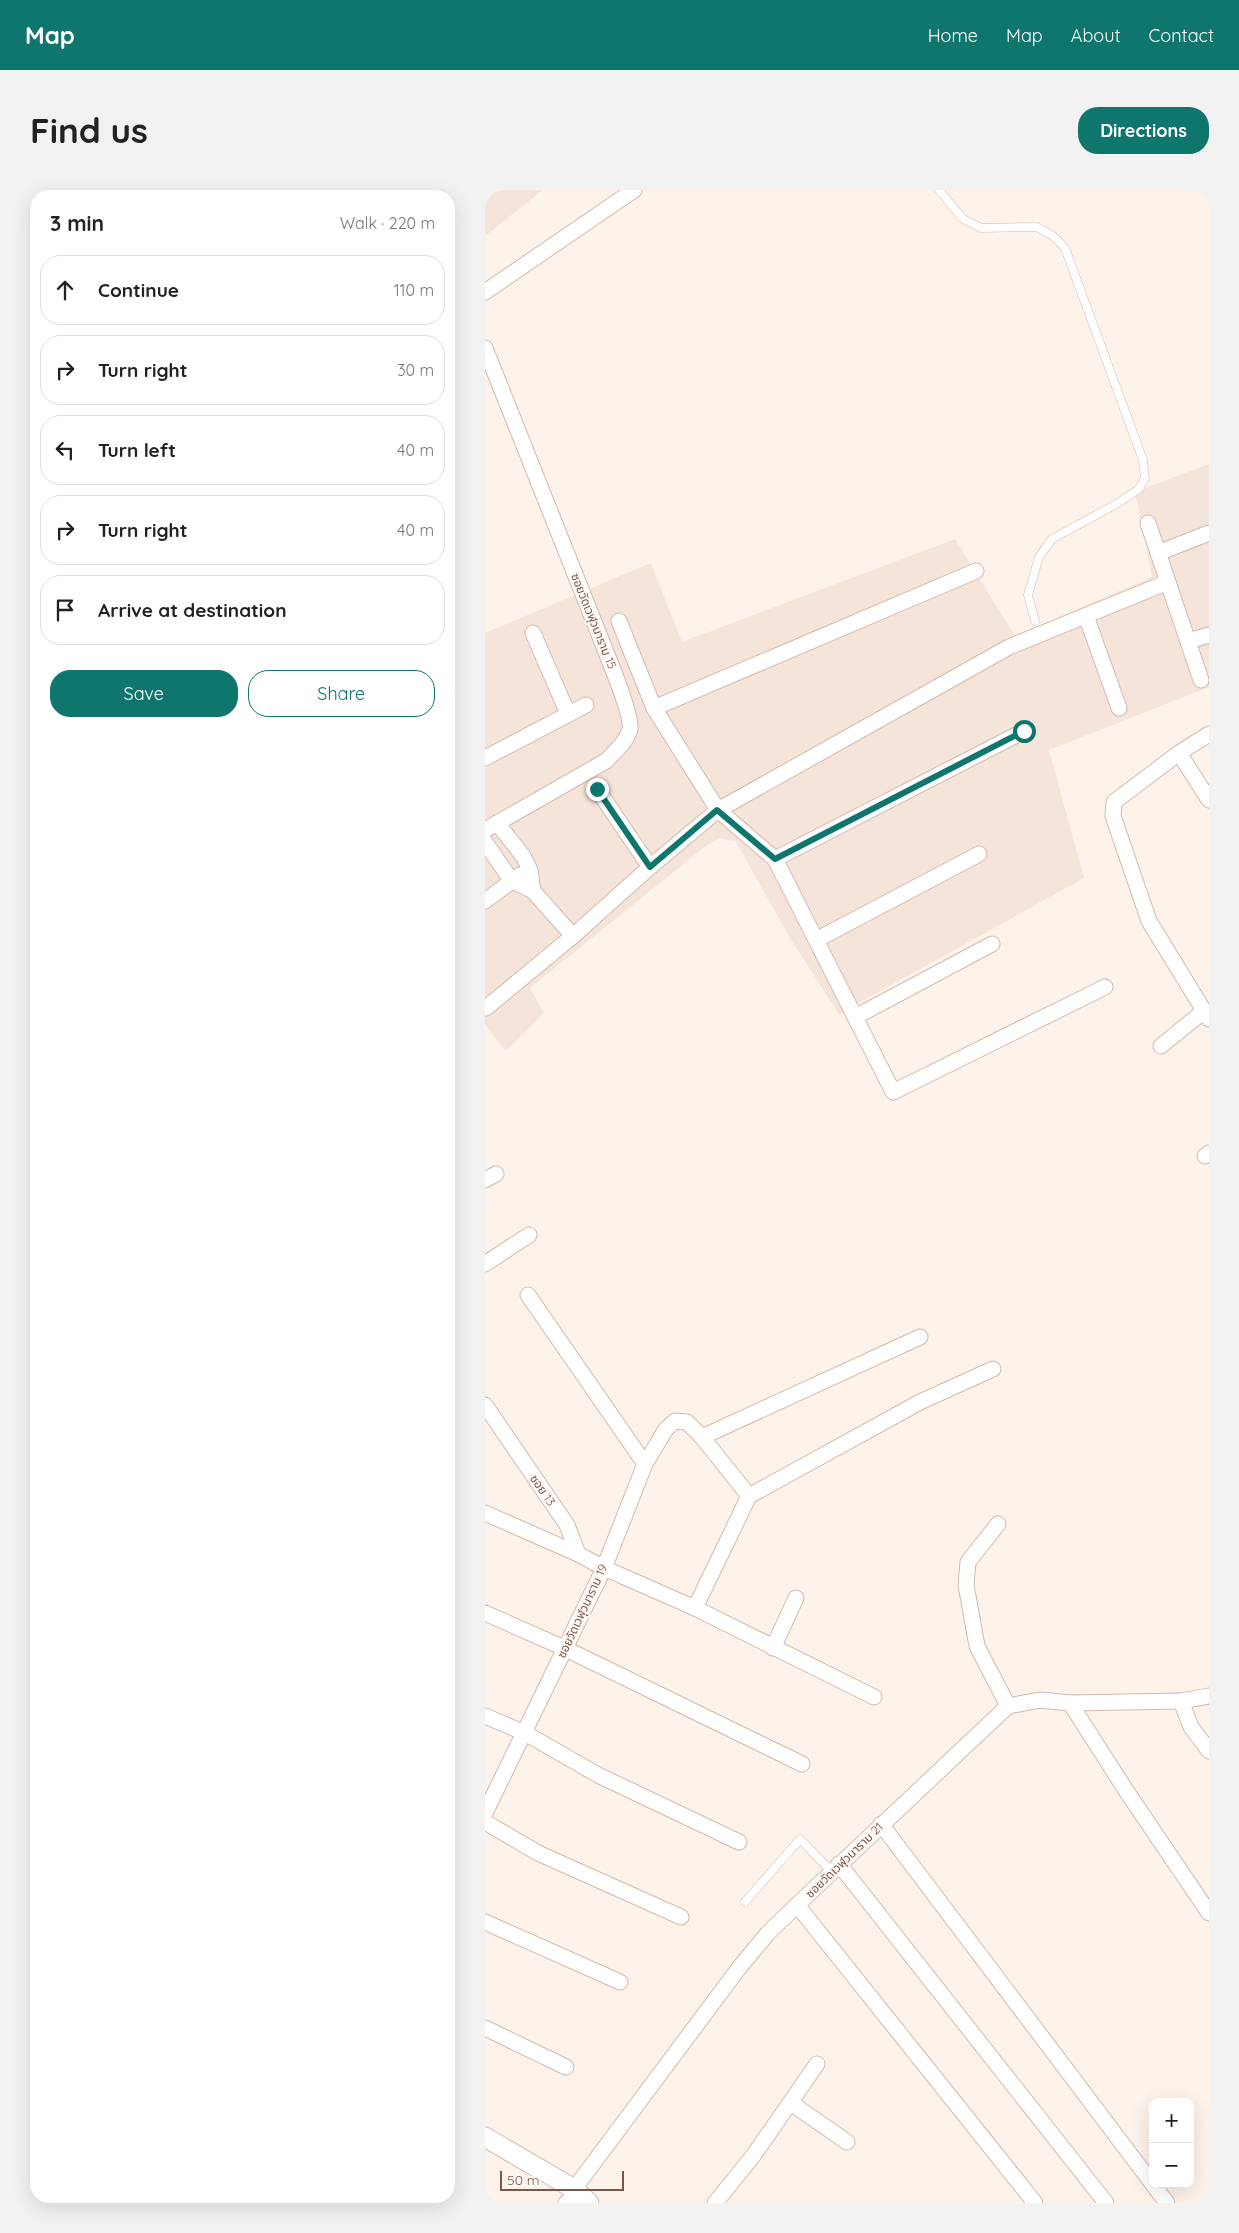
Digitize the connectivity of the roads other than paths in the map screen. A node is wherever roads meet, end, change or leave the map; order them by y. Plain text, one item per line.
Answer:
1 (635, 190) edge
2 (939, 190) edge
3 (485, 292) edge
4 (485, 348) edge
5 (1148, 523) dead end
6 (1209, 533) edge
7 (1158, 553) junction
8 (976, 571) dead end
9 (1168, 582) junction
10 (1086, 616) junction
11 (619, 621) dead end
12 (1035, 621) dead end
13 (533, 633) dead end
14 (1209, 634) edge
15 (1188, 641) junction
16 (1201, 680) dead end
17 (586, 705) dead end
18 (654, 708) junction
19 (1119, 708) dead end
20 (568, 714) junction
21 (1024, 731) dead end
22 (1209, 734) edge
23 (486, 753) edge
24 (1179, 753) junction
25 (597, 789) dead end
26 (1209, 800) edge
27 (717, 810) junction
28 (491, 826) edge
29 (485, 842) edge
30 (979, 854) dead end
31 (775, 859) junction
32 (650, 867) junction
33 (531, 870) junction
34 (511, 880) junction
35 (533, 891) junction
36 (485, 901) edge
37 (573, 936) junction
38 (816, 940) junction
39 (992, 944) dead end
40 (1105, 987) dead end
41 (486, 1008) dead end
42 (1206, 1015) edge
43 (855, 1017) junction
44 (1161, 1046) dead end
45 (529, 1235) dead end
46 (485, 1264) edge
47 (528, 1295) dead end
48 (920, 1337) dead end
49 (993, 1369) dead end
50 (485, 1405) edge
51 (702, 1437) junction
52 (645, 1464) junction
53 (749, 1496) junction
54 (485, 1513) edge
55 (998, 1524) dead end
56 (578, 1554) junction
57 (604, 1568) junction
58 (796, 1598) dead end
59 (695, 1608) junction
60 (485, 1613) edge
61 (565, 1648) junction
62 (773, 1648) junction
63 (1209, 1696) edge
64 (874, 1698) dead end
65 (1181, 1701) junction
66 (1071, 1703) junction
67 (1008, 1706) junction
68 (485, 1716) edge
69 (525, 1733) junction
70 (1209, 1751) edge
71 (802, 1764) dead end
72 (485, 1813) edge
73 (485, 1822) edge
74 (881, 1824) junction
75 (739, 1842) dead end
76 (835, 1868) junction
77 (745, 1902) dead end
78 (797, 1905) junction
79 (1209, 1913) edge
80 (681, 1917) dead end
81 (485, 1922) edge
82 (620, 1982) dead end
83 (485, 2028) edge
84 (817, 2064) dead end
85 (566, 2067) dead end
86 (791, 2103) junction
87 (485, 2137) edge
88 (847, 2142) dead end
89 (577, 2197) edge
90 (715, 2203) edge
91 (1035, 2203) edge
92 (1106, 2203) edge
93 (1167, 2203) edge

1 - 3 street
2 - 12 lane
4 - 28 street, ซอยวัดเวฬุวนาราม 15
5 - 7 street
6 - 7 street
7 - 9 street
8 - 18 street
9 - 10 street
9 - 15 street
10 - 19 street
10 - 27 street
11 - 18 street
13 - 20 street
14 - 15 street
15 - 16 street
17 - 20 street
18 - 27 street
20 - 23 street
21 - 31 street
22 - 24 street
24 - 26 street
24 - 42 street
25 - 32 street
27 - 31 street
27 - 32 street
28 - 33 street
29 - 34 street
30 - 38 street
31 - 38 street
32 - 37 street
33 - 34 street
33 - 35 street
34 - 35 street
34 - 36 street
35 - 37 street
37 - 41 street
38 - 43 street
39 - 43 street
40 - 43 street
42 - 44 street
45 - 46 street
47 - 52 street
48 - 51 street
49 - 53 street
50 - 56 street, ซอย 13
51 - 52 street, ซอยวัดเวฬุวนาราม 19
51 - 53 street
52 - 57 street, ซอยวัดเวฬุวนาราม 19
53 - 59 street
54 - 56 street
55 - 67 street
56 - 57 street
57 - 59 street
57 - 61 street, ซอยวัดเวฬุวนาราม 19
58 - 62 street
59 - 62 street
60 - 61 street
61 - 69 street, ซอยวัดเวฬุวนาราม 19
61 - 71 street
62 - 64 street
63 - 65 street
65 - 66 street
65 - 70 street
66 - 67 street
66 - 79 street
67 - 74 street, ซอยวัดเวฬุวนาราม 21
68 - 69 street
69 - 72 street, ซอยวัดเวฬุวนาราม 19
69 - 75 street
73 - 80 street
74 - 76 street, ซอยวัดเวฬุวนาราม 21
74 - 93 street
76 - 77 lane
76 - 78 street, ซอยวัดเวฬุวนาราม 21
76 - 92 street
78 - 89 street, ซอยวัดเวฬุวนาราม 21
78 - 91 street
81 - 82 street
83 - 85 street
84 - 86 street
86 - 88 street
86 - 90 street
87 - 89 street

